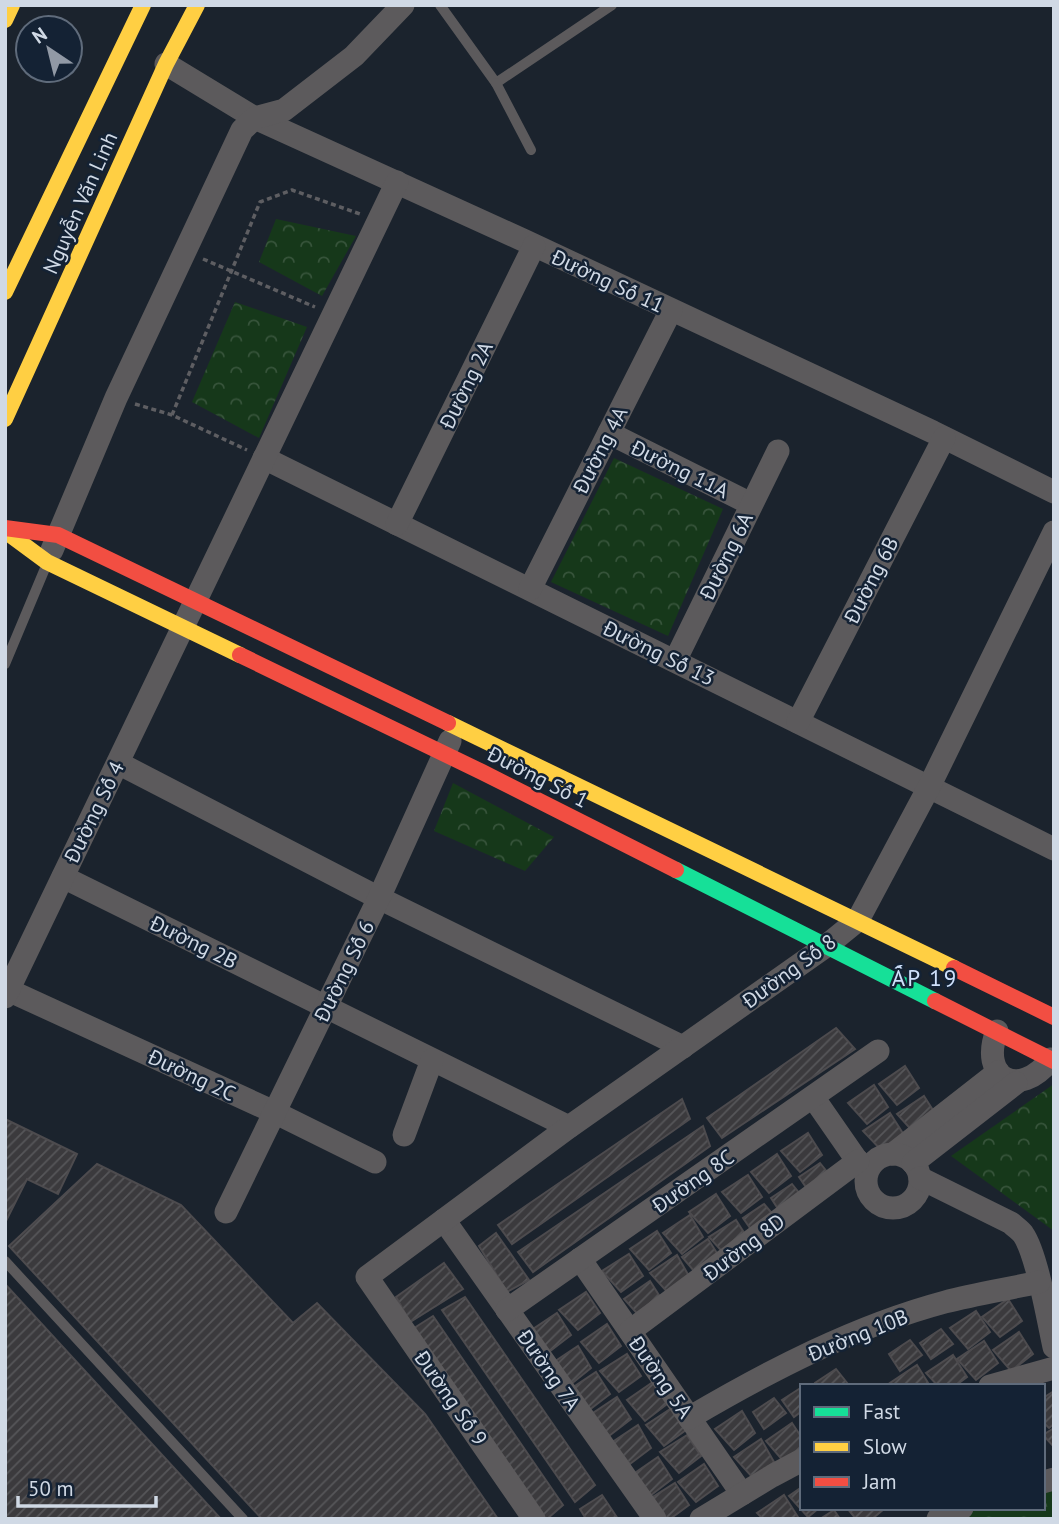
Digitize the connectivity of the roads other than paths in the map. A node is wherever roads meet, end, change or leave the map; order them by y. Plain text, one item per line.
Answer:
1 (12, 5) edge
2 (143, 5) edge
3 (197, 5) edge
4 (403, 5) edge
5 (440, 5) edge
6 (612, 5) edge
7 (5, 20) edge
8 (166, 64) junction
9 (496, 83) junction
10 (255, 118) junction
11 (531, 150) dead end
12 (397, 182) junction
13 (534, 246) junction
14 (5, 292) edge
15 (671, 310) junction
16 (5, 419) edge
17 (609, 433) junction
18 (944, 438) junction
19 (778, 451) dead end
20 (264, 458) junction
21 (1054, 492) edge
22 (751, 504) junction
23 (397, 524) junction
24 (5, 529) edge
25 (1054, 532) edge
26 (58, 535) junction
27 (47, 562) junction
28 (530, 589) junction
29 (196, 601) junction
30 (183, 628) junction
31 (675, 661) junction
32 (5, 664) edge
33 (798, 722) junction
34 (457, 727) junction
35 (444, 754) junction
36 (118, 763) junction
37 (929, 787) junction
38 (1054, 849) edge
39 (63, 877) junction
40 (379, 898) junction
41 (858, 920) junction
42 (826, 946) junction
43 (7, 993) edge
44 (326, 1008) junction
45 (1006, 1014) junction
46 (1054, 1017) edge
47 (683, 1047) junction
48 (878, 1051) dead end
49 (432, 1060) junction
50 (1052, 1060) edge
51 (1007, 1077) junction
52 (813, 1097) junction
53 (274, 1112) junction
54 (569, 1127) junction
55 (404, 1135) dead end
56 (375, 1162) dead end
57 (908, 1165) junction
58 (862, 1168) junction
59 (226, 1212) dead end
60 (444, 1220) junction
61 (580, 1259) junction
62 (5, 1261) edge
63 (367, 1277) joint
64 (1039, 1282) junction
65 (507, 1310) junction
66 (629, 1331) junction
67 (1054, 1347) edge
68 (1054, 1368) edge
69 (997, 1384) edge
70 (689, 1418) junction
71 (800, 1461) edge
72 (742, 1494) junction
73 (958, 1510) edge
74 (243, 1519) edge
75 (534, 1519) edge
76 (655, 1519) edge
77 (701, 1519) edge
78 (938, 1519) edge

1 - 7 main road
2 - 14 main road, Nguyễn Văn Linh
3 - 8 main road, Nguyễn Văn Linh
4 - 10 street
5 - 9 lane
6 - 9 lane
8 - 10 street, Đường Số 11
8 - 16 main road, Nguyễn Văn Linh
9 - 11 lane
10 - 12 street, Đường Số 11
10 - 26 street
12 - 13 street, Đường Số 11
12 - 20 street, Đường Số 4
13 - 15 street, Đường Số 11
13 - 23 street, Đường 2A
15 - 17 street, Đường 4A
15 - 18 street, Đường Số 11
17 - 22 street, Đường 11A
17 - 28 street, Đường 4A
18 - 21 street, Đường Số 11
18 - 33 street, Đường 6B
19 - 22 street, Đường 6A
20 - 23 street, Đường Số 13
20 - 29 street, Đường Số 4
22 - 31 street, Đường 6A
23 - 28 street, Đường Số 13
24 - 26 main road, Đường Số 1
24 - 27 main road, Đường Số 1
25 - 37 street, Đường Số 8
26 - 27 street
26 - 29 main road, Đường Số 1
27 - 30 main road, Đường Số 1
27 - 32 lane
28 - 31 street, Đường Số 13
29 - 30 street, Đường Số 4
29 - 34 main road, Đường Số 1
30 - 35 main road, Đường Số 1
30 - 36 street, Đường Số 4
31 - 33 street, Đường Số 13
33 - 37 street, Đường Số 13
34 - 35 street, Đường Số 6
34 - 41 main road, Đường Số 1
35 - 40 street, Đường Số 6
35 - 42 main road, Đường Số 1
36 - 39 street, Đường Số 4
36 - 40 street
37 - 38 street, Đường Số 13
37 - 41 street, Đường Số 8
39 - 43 street, Đường Số 4
39 - 44 street, Đường 2B
40 - 44 street, Đường Số 6
40 - 47 street
41 - 42 street, Đường Số 8
41 - 45 main road, Đường Số 1
42 - 45 main road, Đường Số 1
42 - 47 street, Đường Số 8
43 - 53 street, Đường 2C
44 - 49 street, Đường 2B
44 - 53 street, Đường Số 6
45 - 46 main road, Đường Số 1
45 - 50 main road, Đường Số 1
45 - 51 street
47 - 54 street, Đường Số 8
48 - 52 street, Đường 8C
49 - 54 street, Đường 2B
49 - 55 street
50 - 51 street
51 - 57 street
52 - 58 street
52 - 61 street, Đường 8C
53 - 56 street, Đường 2C
53 - 59 street, Đường Số 6
54 - 60 street, Đường Số 8
57 - 58 street
57 - 58 street
57 - 64 street
58 - 66 street, Đường 8D
60 - 63 street, Đường Số 8
60 - 65 street, Đường 7A
61 - 65 street, Đường 8C
61 - 66 street, Đường 5A
62 - 74 lane
63 - 75 street, Đường Số 9
64 - 67 street
64 - 70 street, Đường 10B
65 - 76 street, Đường 7A
66 - 70 street, Đường 5A
68 - 69 street
70 - 72 street, Đường 5A
71 - 72 street
72 - 77 street
73 - 78 street

